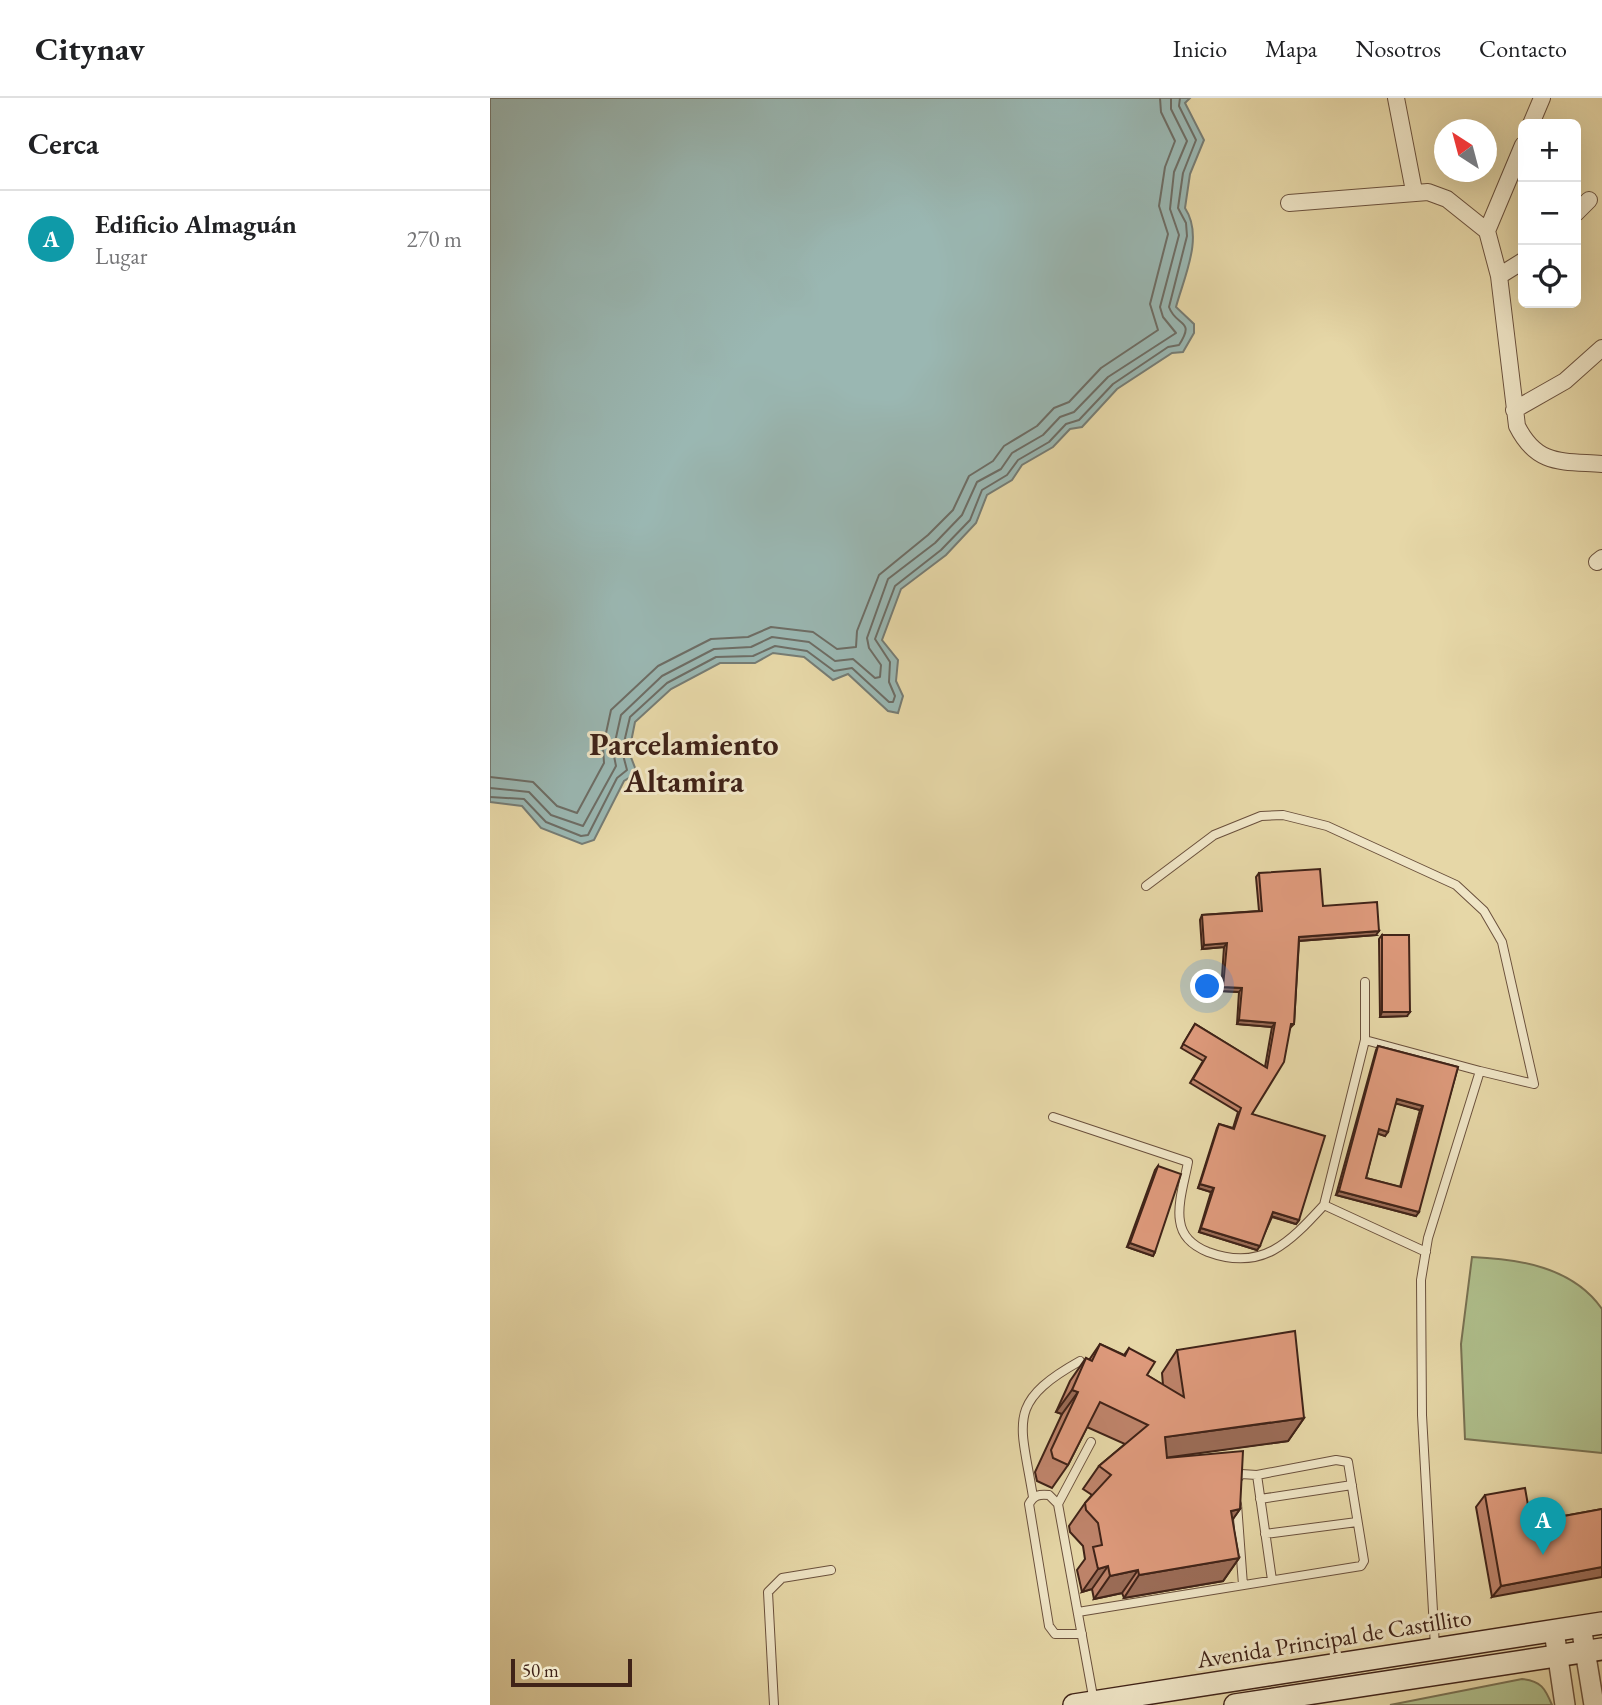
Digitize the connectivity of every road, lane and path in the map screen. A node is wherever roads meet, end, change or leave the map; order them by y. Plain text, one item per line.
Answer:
1 (1396, 98) edge
2 (1542, 98) edge
3 (1533, 119) edge
4 (1518, 157) edge
5 (1414, 191) junction
6 (1589, 201) dead end
7 (1289, 203) dead end
8 (1581, 208) edge
9 (1487, 231) junction
10 (1518, 264) edge
11 (1499, 276) junction
12 (1602, 348) edge
13 (1514, 410) junction
14 (1602, 464) edge
15 (1146, 886) dead end
16 (1365, 982) dead end
17 (1365, 1040) junction
18 (1480, 1071) junction
19 (1053, 1117) dead end
20 (1324, 1205) junction
21 (1426, 1252) junction
22 (1080, 1361) dead end
23 (1091, 1442) edge
24 (1257, 1475) junction
25 (1352, 1485) junction
26 (1235, 1486) edge
27 (1033, 1497) junction
28 (1236, 1499) edge
29 (1260, 1499) junction
30 (1058, 1504) junction
31 (1357, 1522) junction
32 (1265, 1534) junction
33 (831, 1570) dead end
34 (1272, 1580) junction
35 (1243, 1585) junction
36 (1078, 1612) junction
37 (1591, 1625) edge
38 (1553, 1631) junction
39 (1082, 1634) junction
40 (1435, 1648) junction
41 (1594, 1650) edge
42 (1558, 1656) junction
43 (1437, 1673) junction
44 (1087, 1704) edge
45 (774, 1705) edge
46 (1235, 1705) edge
47 (1565, 1705) edge
48 (1594, 1705) edge

1 - 5 street
2 - 3 street
4 - 9 street
5 - 7 street
5 - 9 street
6 - 8 street
9 - 11 street
10 - 11 street
11 - 13 street
12 - 13 street
13 - 14 street
15 - 18 lane
16 - 17 lane
17 - 18 lane
17 - 20 lane
18 - 21 lane
19 - 20 lane
20 - 21 lane
21 - 40 lane
22 - 27 lane
23 - 30 lane
24 - 25 lane
24 - 26 lane
24 - 29 lane
25 - 29 lane
25 - 31 lane
27 - 30 lane
27 - 39 lane
28 - 35 lane
29 - 32 lane
30 - 36 lane
31 - 32 lane
31 - 34 lane
32 - 34 lane
33 - 45 lane
34 - 35 lane
35 - 36 lane
36 - 39 lane
37 - 38 main road, Avenida Principal de Castillito
37 - 41 street
38 - 40 main road, Avenida Principal de Castillito
38 - 42 street
39 - 44 lane
40 - 43 street
40 - 44 main road, Avenida Principal de Castillito
41 - 42 main road, Avenida Principal de Castillito
41 - 48 street
42 - 43 main road, Avenida Principal de Castillito
42 - 47 street
43 - 46 main road, Avenida Principal de Castillito

